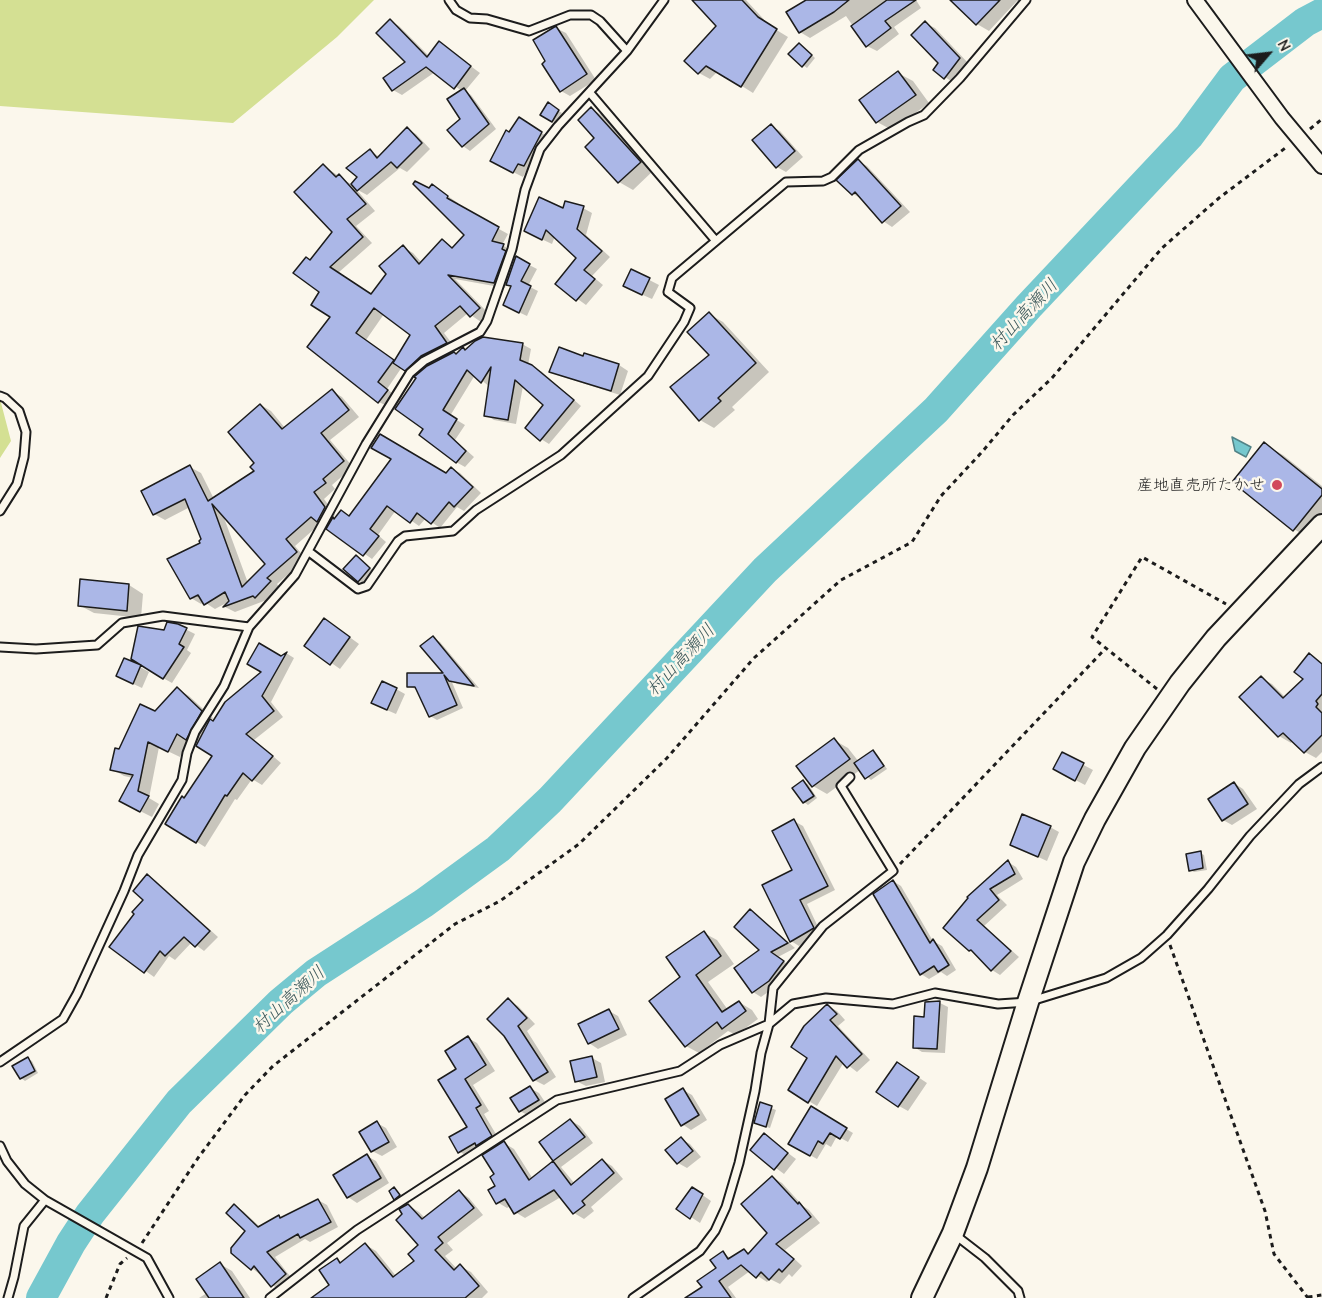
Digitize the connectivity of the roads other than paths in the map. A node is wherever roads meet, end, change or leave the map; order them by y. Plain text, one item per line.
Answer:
1 (449, 0) edge
2 (664, 0) edge
3 (1026, 0) edge
4 (1196, 2) edge
5 (627, 51) junction
6 (590, 93) junction
7 (1322, 166) edge
8 (716, 241) junction
9 (0, 396) edge
10 (0, 511) edge
11 (1322, 525) edge
12 (308, 551) junction
13 (249, 627) junction
14 (0, 647) edge
15 (1322, 767) edge
16 (850, 777) dead end
17 (1028, 1002) junction
18 (769, 1024) junction
19 (0, 1062) edge
20 (0, 1146) edge
21 (45, 1200) junction
22 (953, 1233) junction
23 (8, 1298) edge
24 (169, 1298) edge
25 (270, 1298) edge
26 (633, 1298) edge
27 (922, 1298) edge
28 (1020, 1298) edge

1 - 5 lane
2 - 5 lane
3 - 8 lane
4 - 7 street
5 - 6 lane
6 - 8 lane
6 - 12 lane
8 - 12 lane
9 - 10 lane
11 - 17 street
12 - 13 lane
13 - 14 lane
13 - 19 lane
15 - 17 lane
16 - 18 lane
17 - 18 lane
17 - 22 street
18 - 25 lane
18 - 26 lane
20 - 21 lane
21 - 23 lane
21 - 24 lane
22 - 27 street
22 - 28 lane

